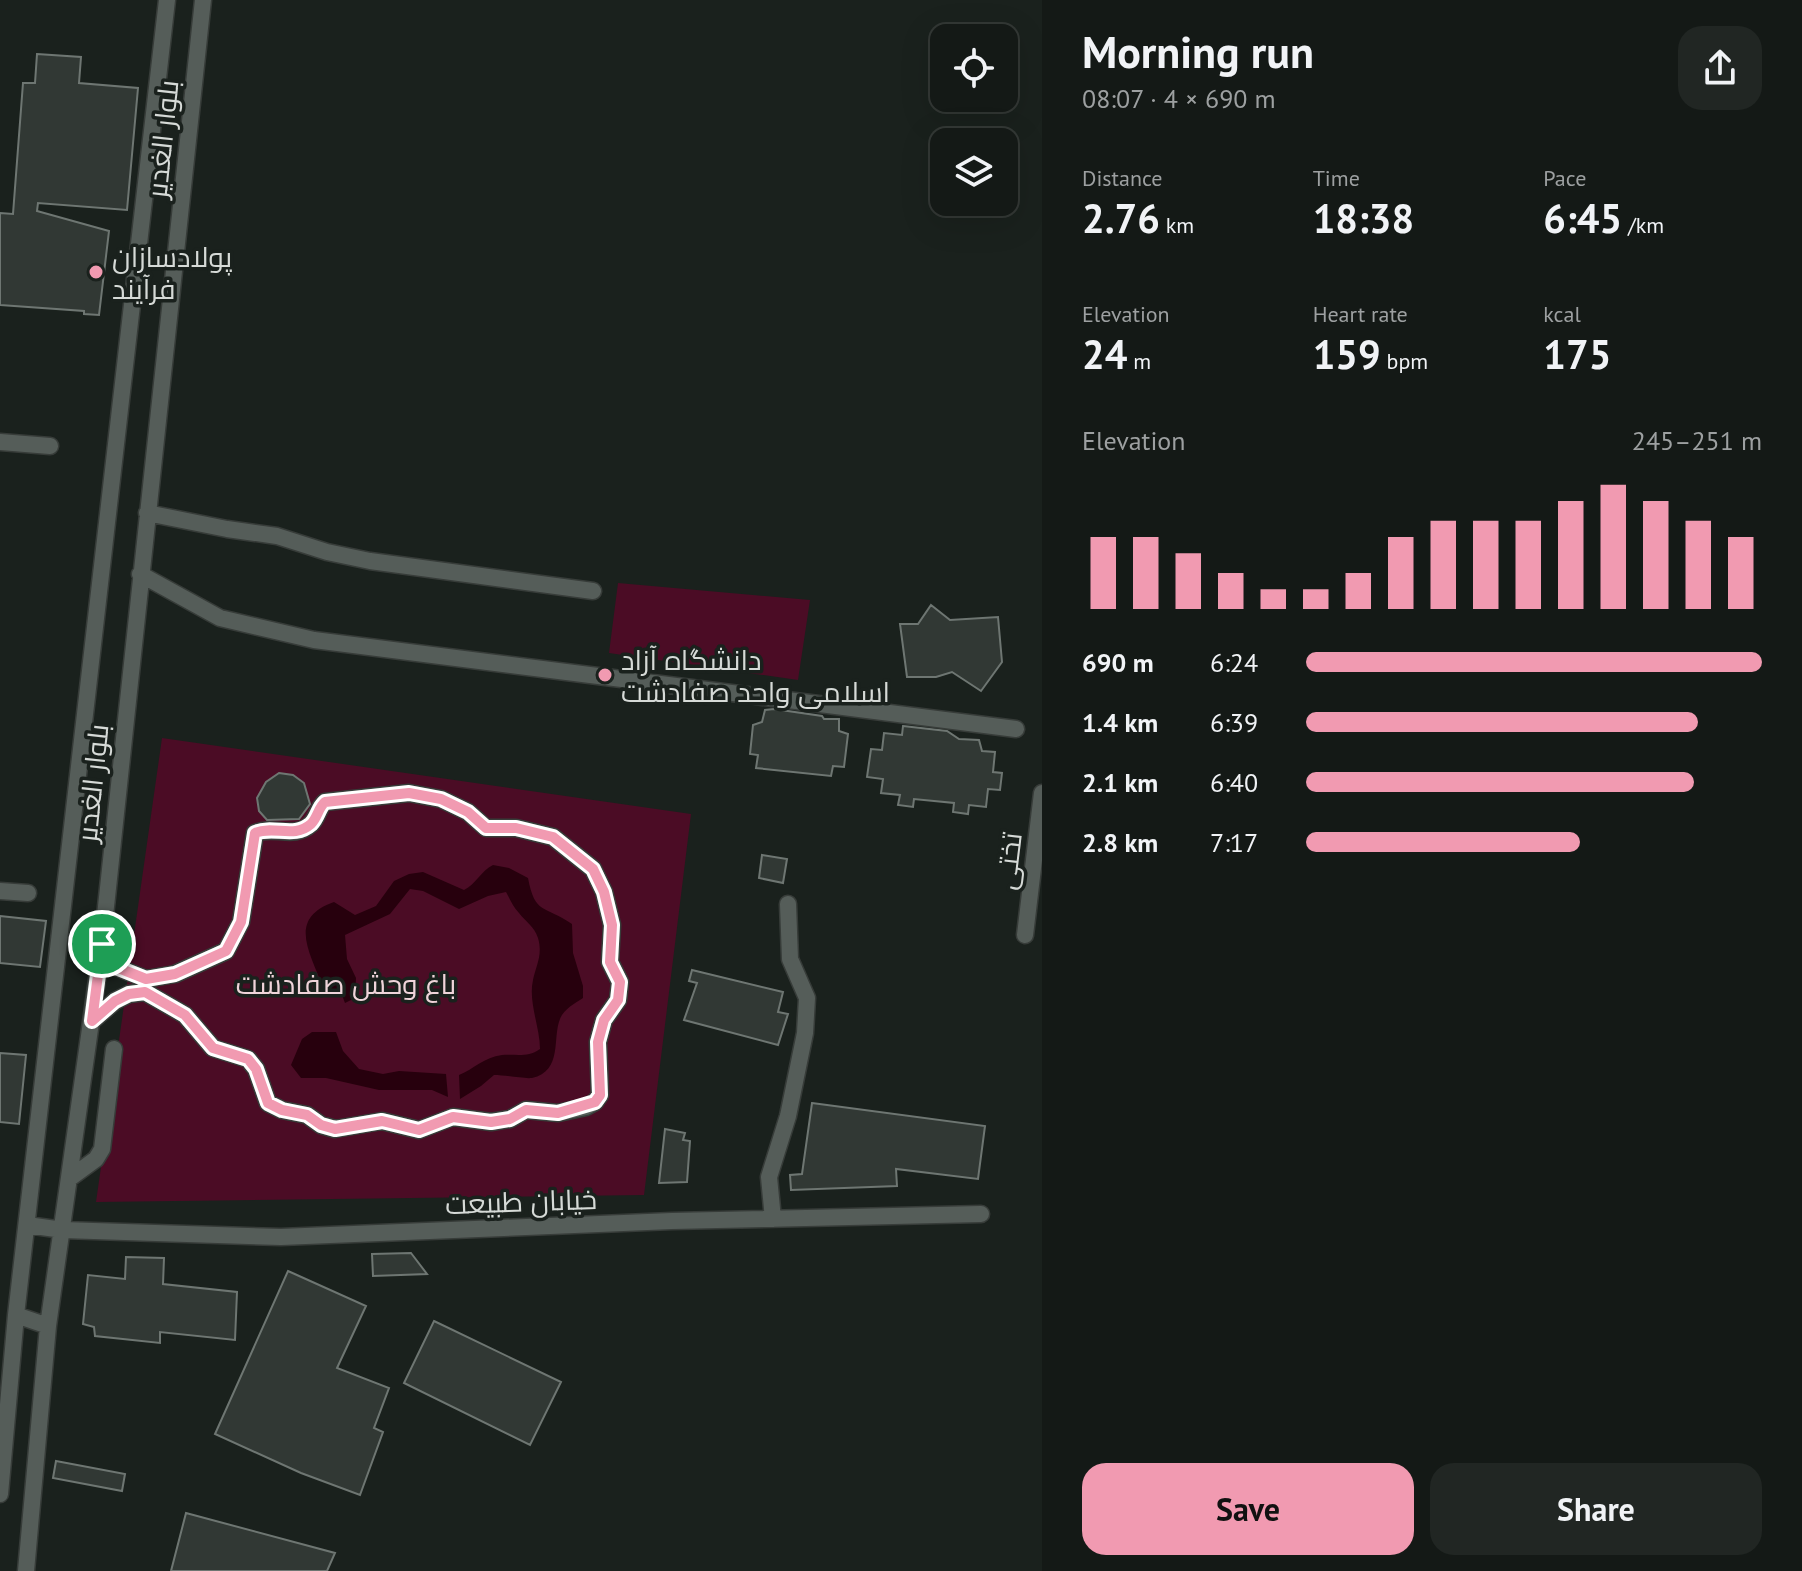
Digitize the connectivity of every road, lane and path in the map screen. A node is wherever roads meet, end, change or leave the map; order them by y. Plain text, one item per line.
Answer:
1 (167, 0) edge
2 (203, 0) edge
3 (0, 442) edge
4 (50, 446) dead end
5 (147, 513) junction
6 (140, 574) junction
7 (593, 591) dead end
8 (1016, 729) dead end
9 (1042, 793) edge
10 (0, 891) edge
11 (28, 893) dead end
12 (788, 904) dead end
13 (1025, 935) dead end
14 (102, 944) junction
15 (92, 1021) junction
16 (114, 1049) dead end
17 (70, 1178) junction
18 (981, 1214) dead end
19 (773, 1219) junction
20 (27, 1225) junction
21 (63, 1230) junction
22 (16, 1315) junction
23 (48, 1326) junction
24 (0, 1494) edge
25 (26, 1571) edge

1 - 20 street, بلوار الغدیر
2 - 5 street, بلوار الغدیر
3 - 4 street
5 - 6 street, بلوار الغدیر
5 - 7 street
6 - 8 street
6 - 14 street, بلوار الغدیر
9 - 13 street, تختی
10 - 11 street
12 - 19 street
14 - 15 street, بلوار الغدیر
14 - 15 street
15 - 17 street, بلوار الغدیر
16 - 17 street
17 - 21 street, بلوار الغدیر
18 - 19 street, خیابان طبیعت
19 - 21 street, خیابان طبیعت
20 - 21 street, خیابان طبیعت
20 - 22 street, بلوار الغدیر
21 - 23 street, بلوار الغدیر
22 - 23 street
22 - 24 street, بلوار الغدیر
23 - 25 street, بلوار الغدیر

